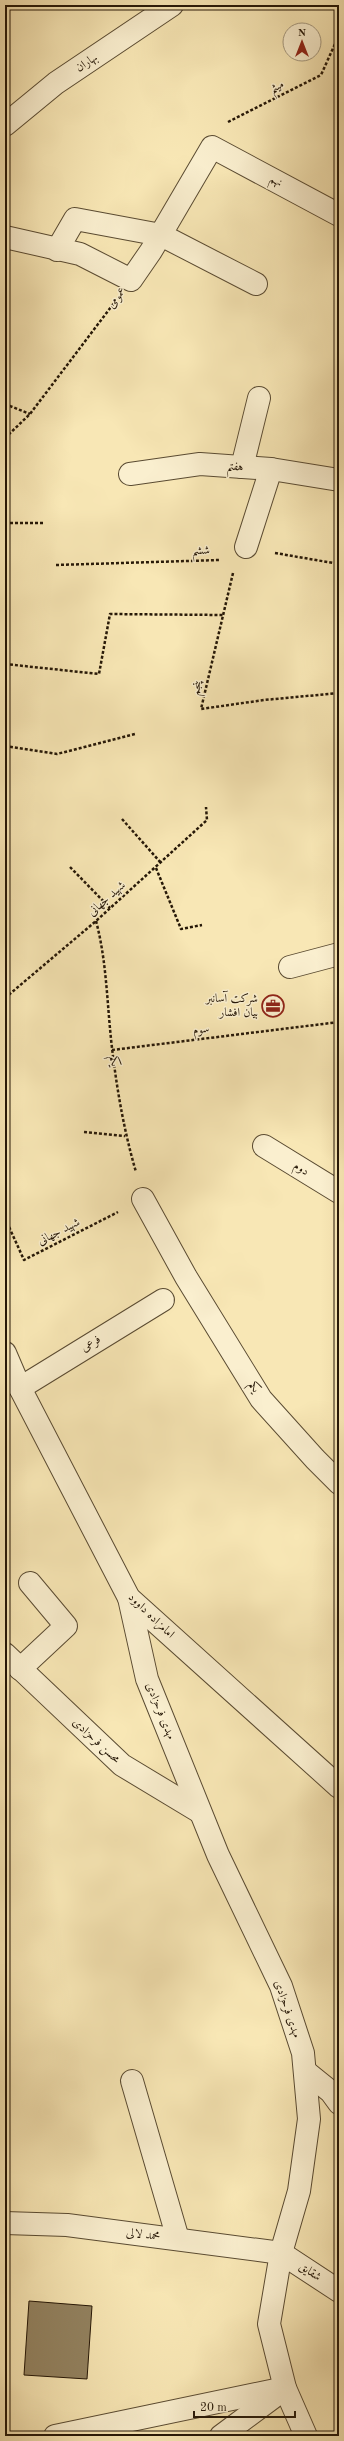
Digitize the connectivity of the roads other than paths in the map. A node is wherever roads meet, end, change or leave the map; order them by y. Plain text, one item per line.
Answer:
1 (172, 5) edge
2 (5, 125) edge
3 (212, 146) joint
4 (339, 215) edge
5 (160, 235) junction
6 (5, 237) edge
7 (57, 250) junction
8 (256, 284) dead end
9 (259, 398) dead end
10 (242, 468) junction
11 (272, 469) junction
12 (130, 474) dead end
13 (339, 480) edge
14 (241, 553) road end
15 (339, 954) edge
16 (290, 967) dead end
17 (264, 1146) dead end
18 (339, 1192) edge
19 (143, 1199) road end
20 (163, 1300) dead end
21 (5, 1353) edge
22 (20, 1388) junction
23 (339, 1483) edge
24 (30, 1583) dead end
25 (129, 1598) junction
26 (12, 1662) edge
27 (339, 1787) edge
28 (200, 1812) junction
29 (305, 2071) junction
30 (132, 2081) dead end
31 (339, 2103) edge
32 (5, 2223) edge
33 (178, 2239) junction
34 (282, 2253) junction
35 (339, 2291) edge
36 (285, 2388) junction
37 (56, 2436) edge
38 (221, 2436) edge
39 (306, 2436) edge

1 - 2 street, بهاران
3 - 4 street, نهم
3 - 5 street, عمومی
5 - 7 street
5 - 7 street, عمومی
5 - 8 street
6 - 7 street
9 - 10 street
10 - 11 street, هفتم
10 - 12 street, هفتم
11 - 13 street, هفتم
11 - 14 street
15 - 16 street
17 - 18 street, دوم
19 - 23 street, یکم
20 - 22 street, فرعی
21 - 22 street, امامزاده داوود
22 - 25 street, امامزاده داوود
24 - 26 street
25 - 27 street, امامزاده داوود
25 - 28 street, مهدی فرحزادی
26 - 28 street, محسن فرحزادی
28 - 29 street, مهدی فرحزادی
29 - 31 street
29 - 34 street, مهدی فرحزادی
30 - 33 street
32 - 33 street, محمد لالی
33 - 34 street, محمد لالی
34 - 35 street, شقایق
34 - 36 street, مهدی فرحزادی
36 - 37 street
36 - 38 street
36 - 39 street, مهدی فرحزادی

